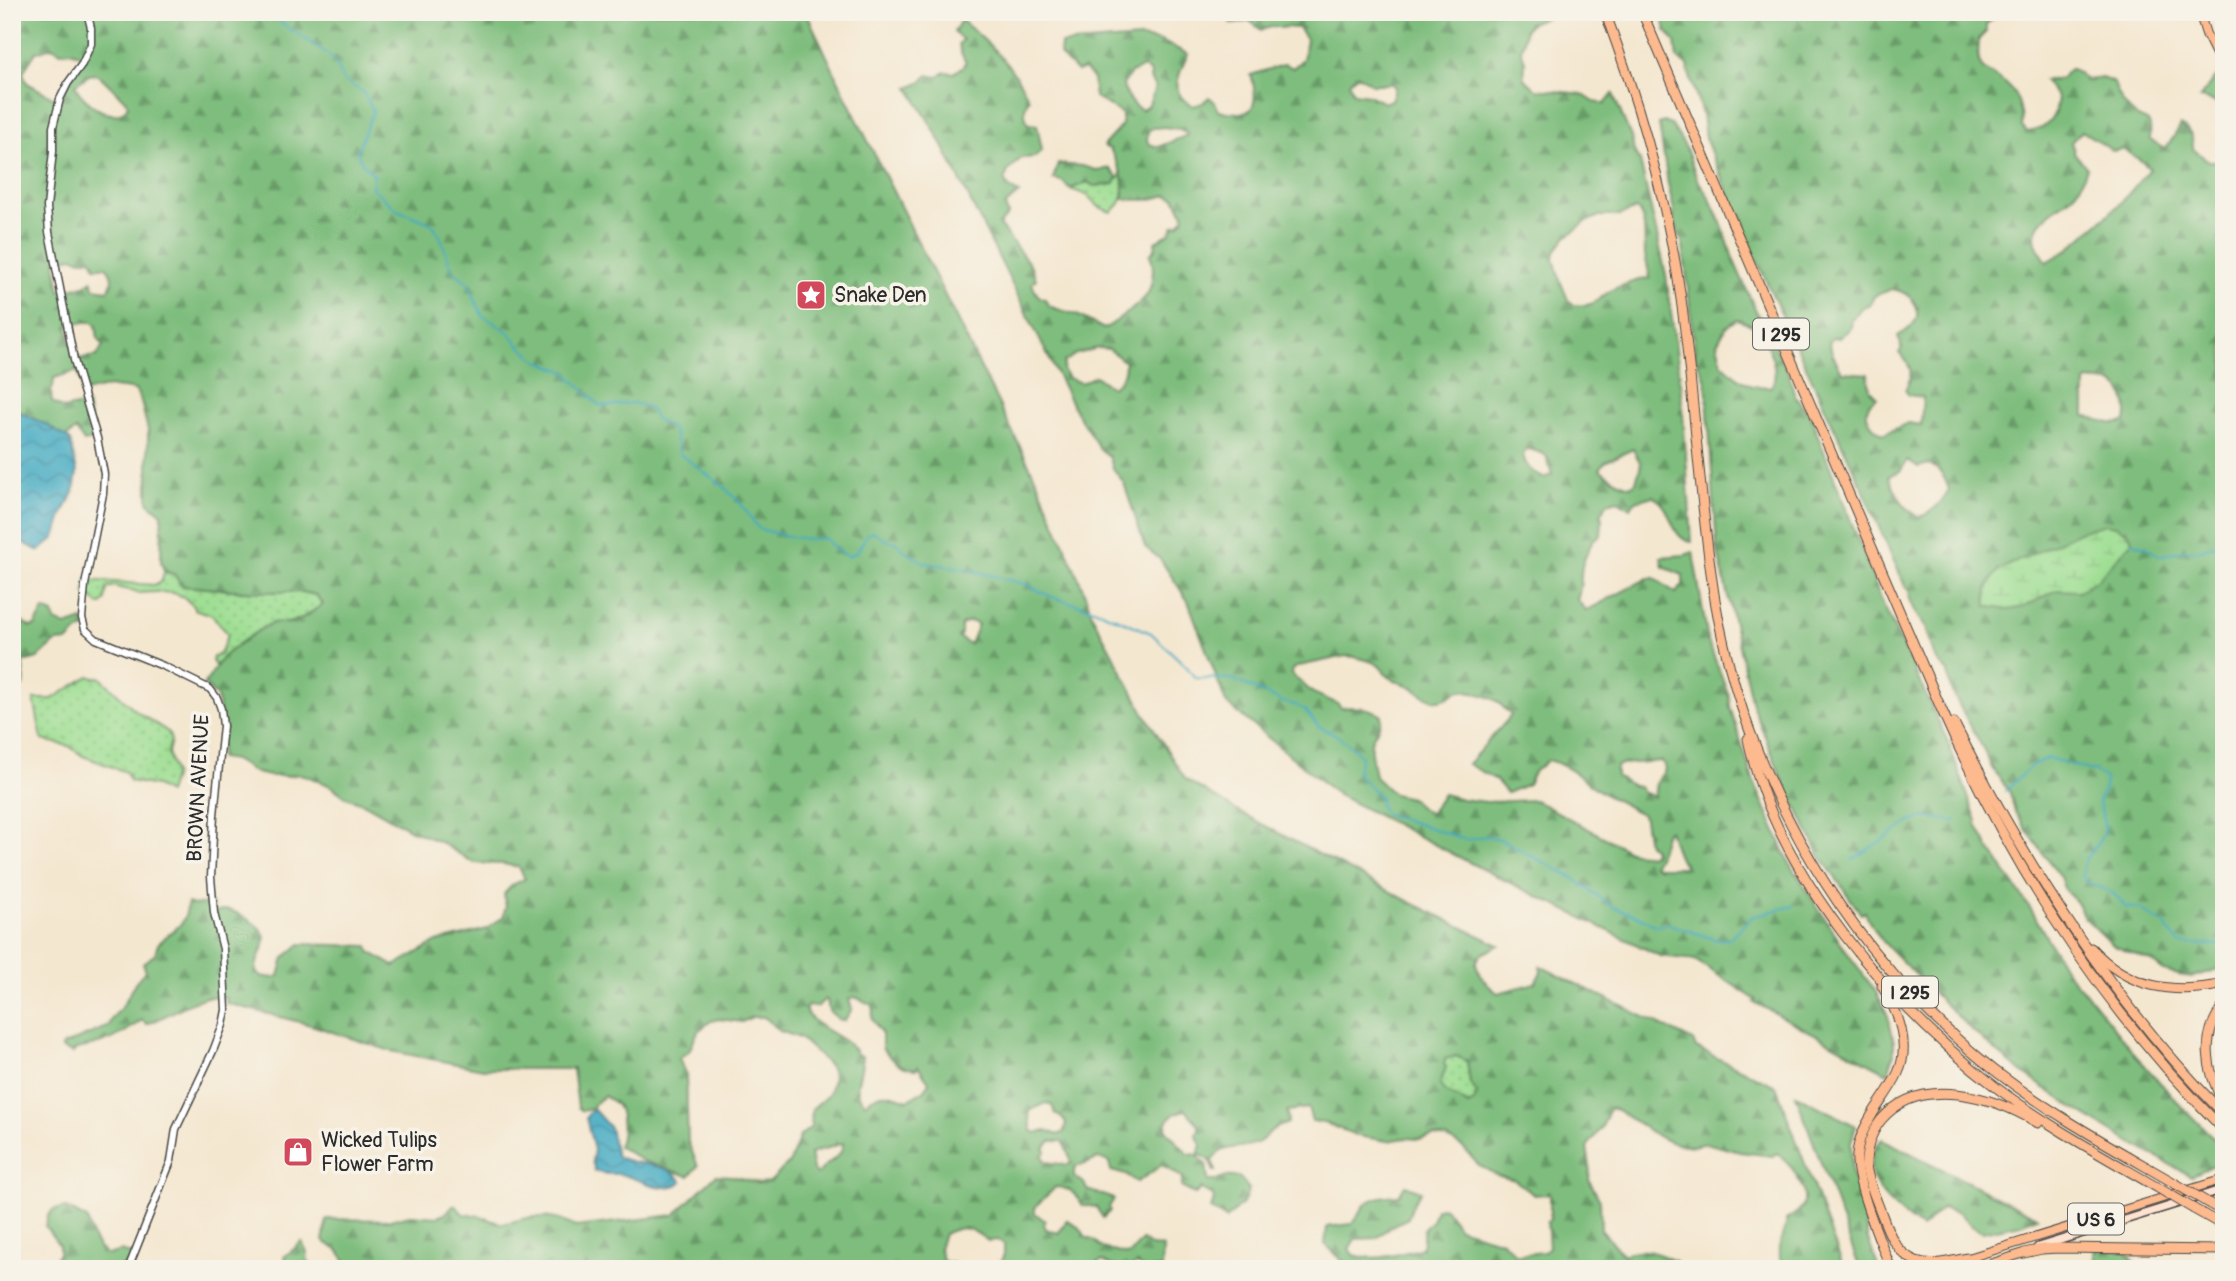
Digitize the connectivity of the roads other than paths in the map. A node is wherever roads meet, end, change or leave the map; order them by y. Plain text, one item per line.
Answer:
1 (87, 12) edge
2 (1605, 12) edge
3 (1642, 12) edge
4 (2199, 12) edge
5 (2224, 70) edge
6 (1920, 656) junction
7 (1743, 712) junction
8 (2051, 895) junction
9 (1861, 956) junction
10 (2224, 984) edge
11 (2224, 1006) edge
12 (2224, 1102) edge
13 (2224, 1114) edge
14 (2224, 1129) edge
15 (2110, 1160) junction
16 (2224, 1179) edge
17 (2224, 1189) edge
18 (2224, 1212) edge
19 (2224, 1226) edge
20 (2224, 1250) edge
21 (2024, 1253) junction
22 (1968, 1258) junction
23 (128, 1269) edge
24 (1891, 1269) edge
25 (1936, 1269) edge
26 (1973, 1269) edge

1 - 23 street, BROWN AVENUE
2 - 7 highway, I 295
3 - 6 highway, I 295
4 - 5 main road
6 - 8 highway
6 - 14 highway, I 295
7 - 9 highway
7 - 18 highway, I 295, bridge
8 - 10 highway
8 - 13 highway
9 - 15 highway
9 - 24 highway
11 - 12 highway
15 - 19 highway, bridge
15 - 22 highway
16 - 22 main road, US 6
17 - 21 main road
20 - 21 highway, US 6
21 - 26 main road, US 6
22 - 25 main road, US 6

